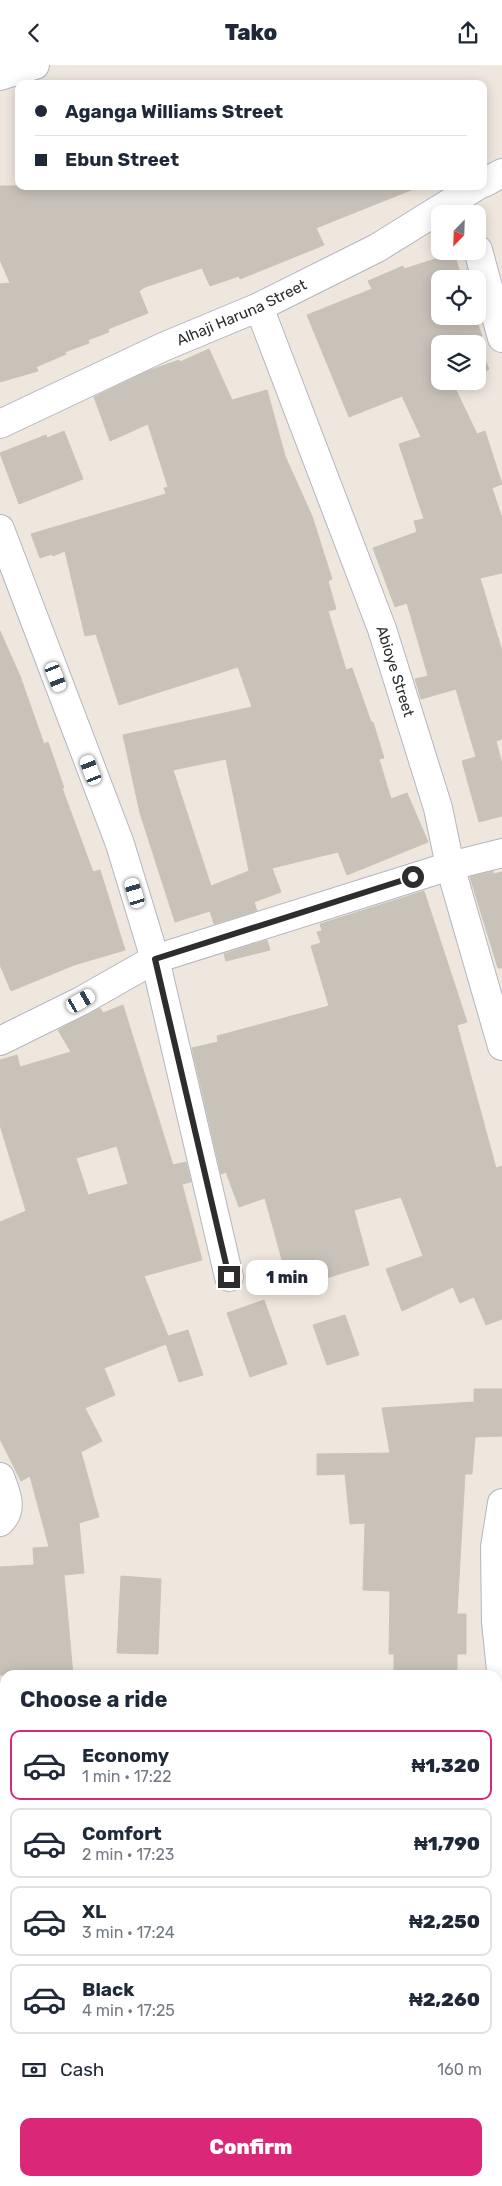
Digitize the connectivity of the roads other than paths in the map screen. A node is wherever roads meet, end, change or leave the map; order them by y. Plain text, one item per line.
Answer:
1 (35, 65) edge
2 (0, 76) edge
3 (502, 173) edge
4 (487, 184) edge
5 (472, 194) edge
6 (481, 260) edge
7 (259, 307) junction
8 (502, 338) edge
9 (0, 424) edge
10 (0, 529) edge
11 (502, 853) edge
12 (450, 866) junction
13 (155, 959) junction
14 (0, 1041) edge
15 (502, 1046) edge
16 (229, 1277) dead end
17 (0, 1477) edge
18 (502, 1503) edge
19 (0, 1522) edge
20 (501, 1670) edge

1 - 2 street
3 - 4 street, Alhaji Haruna Street
5 - 7 street, Alhaji Haruna Street
6 - 8 street
7 - 9 street, Alhaji Haruna Street
7 - 12 street, Abioye Street
10 - 13 street
11 - 12 street
12 - 13 street
12 - 15 street, Abioye Street
13 - 14 street
13 - 16 street
17 - 19 street
18 - 20 street

